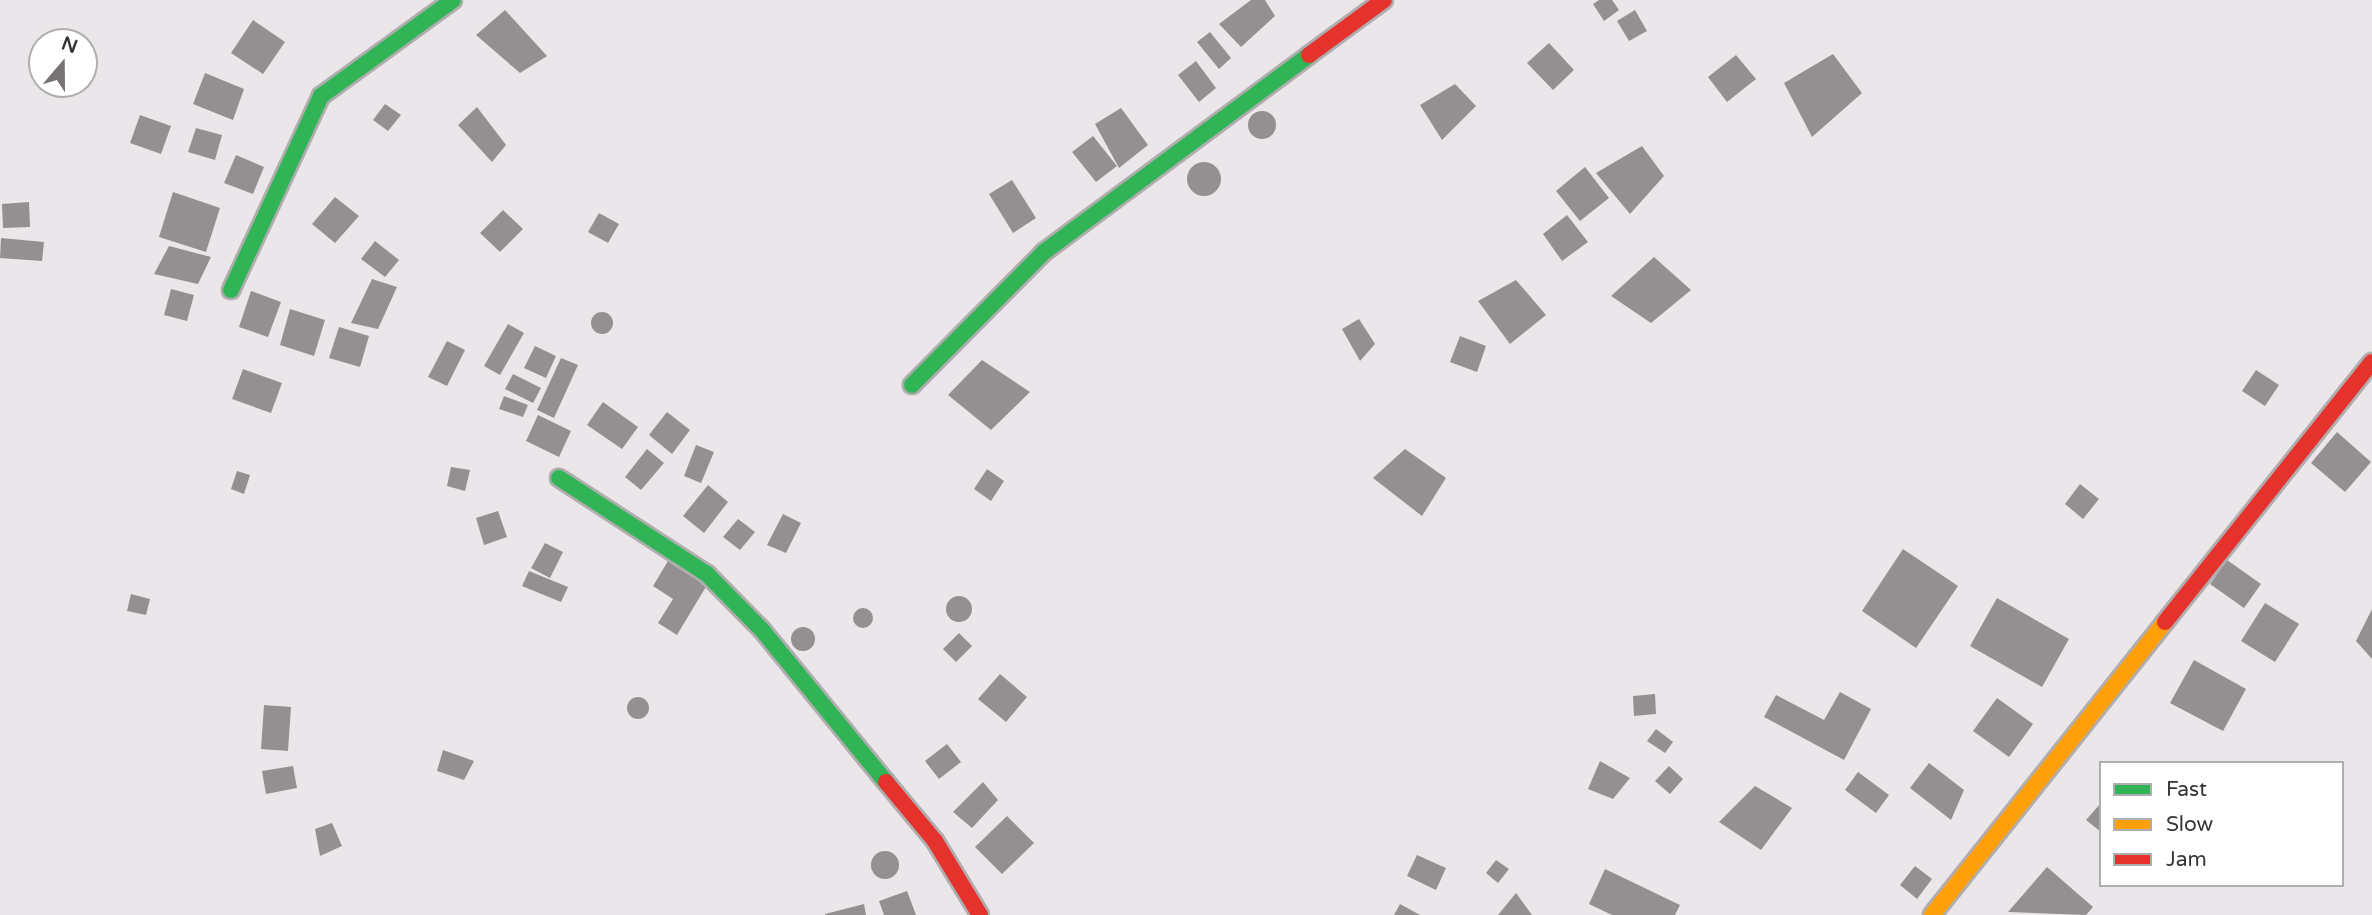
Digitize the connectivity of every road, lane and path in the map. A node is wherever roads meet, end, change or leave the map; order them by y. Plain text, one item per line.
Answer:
1 (453, 0) edge
2 (1384, 0) edge
3 (230, 290) dead end
4 (2372, 362) edge
5 (912, 385) dead end
6 (559, 478) dead end
7 (980, 915) edge
8 (1932, 915) edge

1 - 3 street
2 - 5 street
4 - 8 street
6 - 7 street

